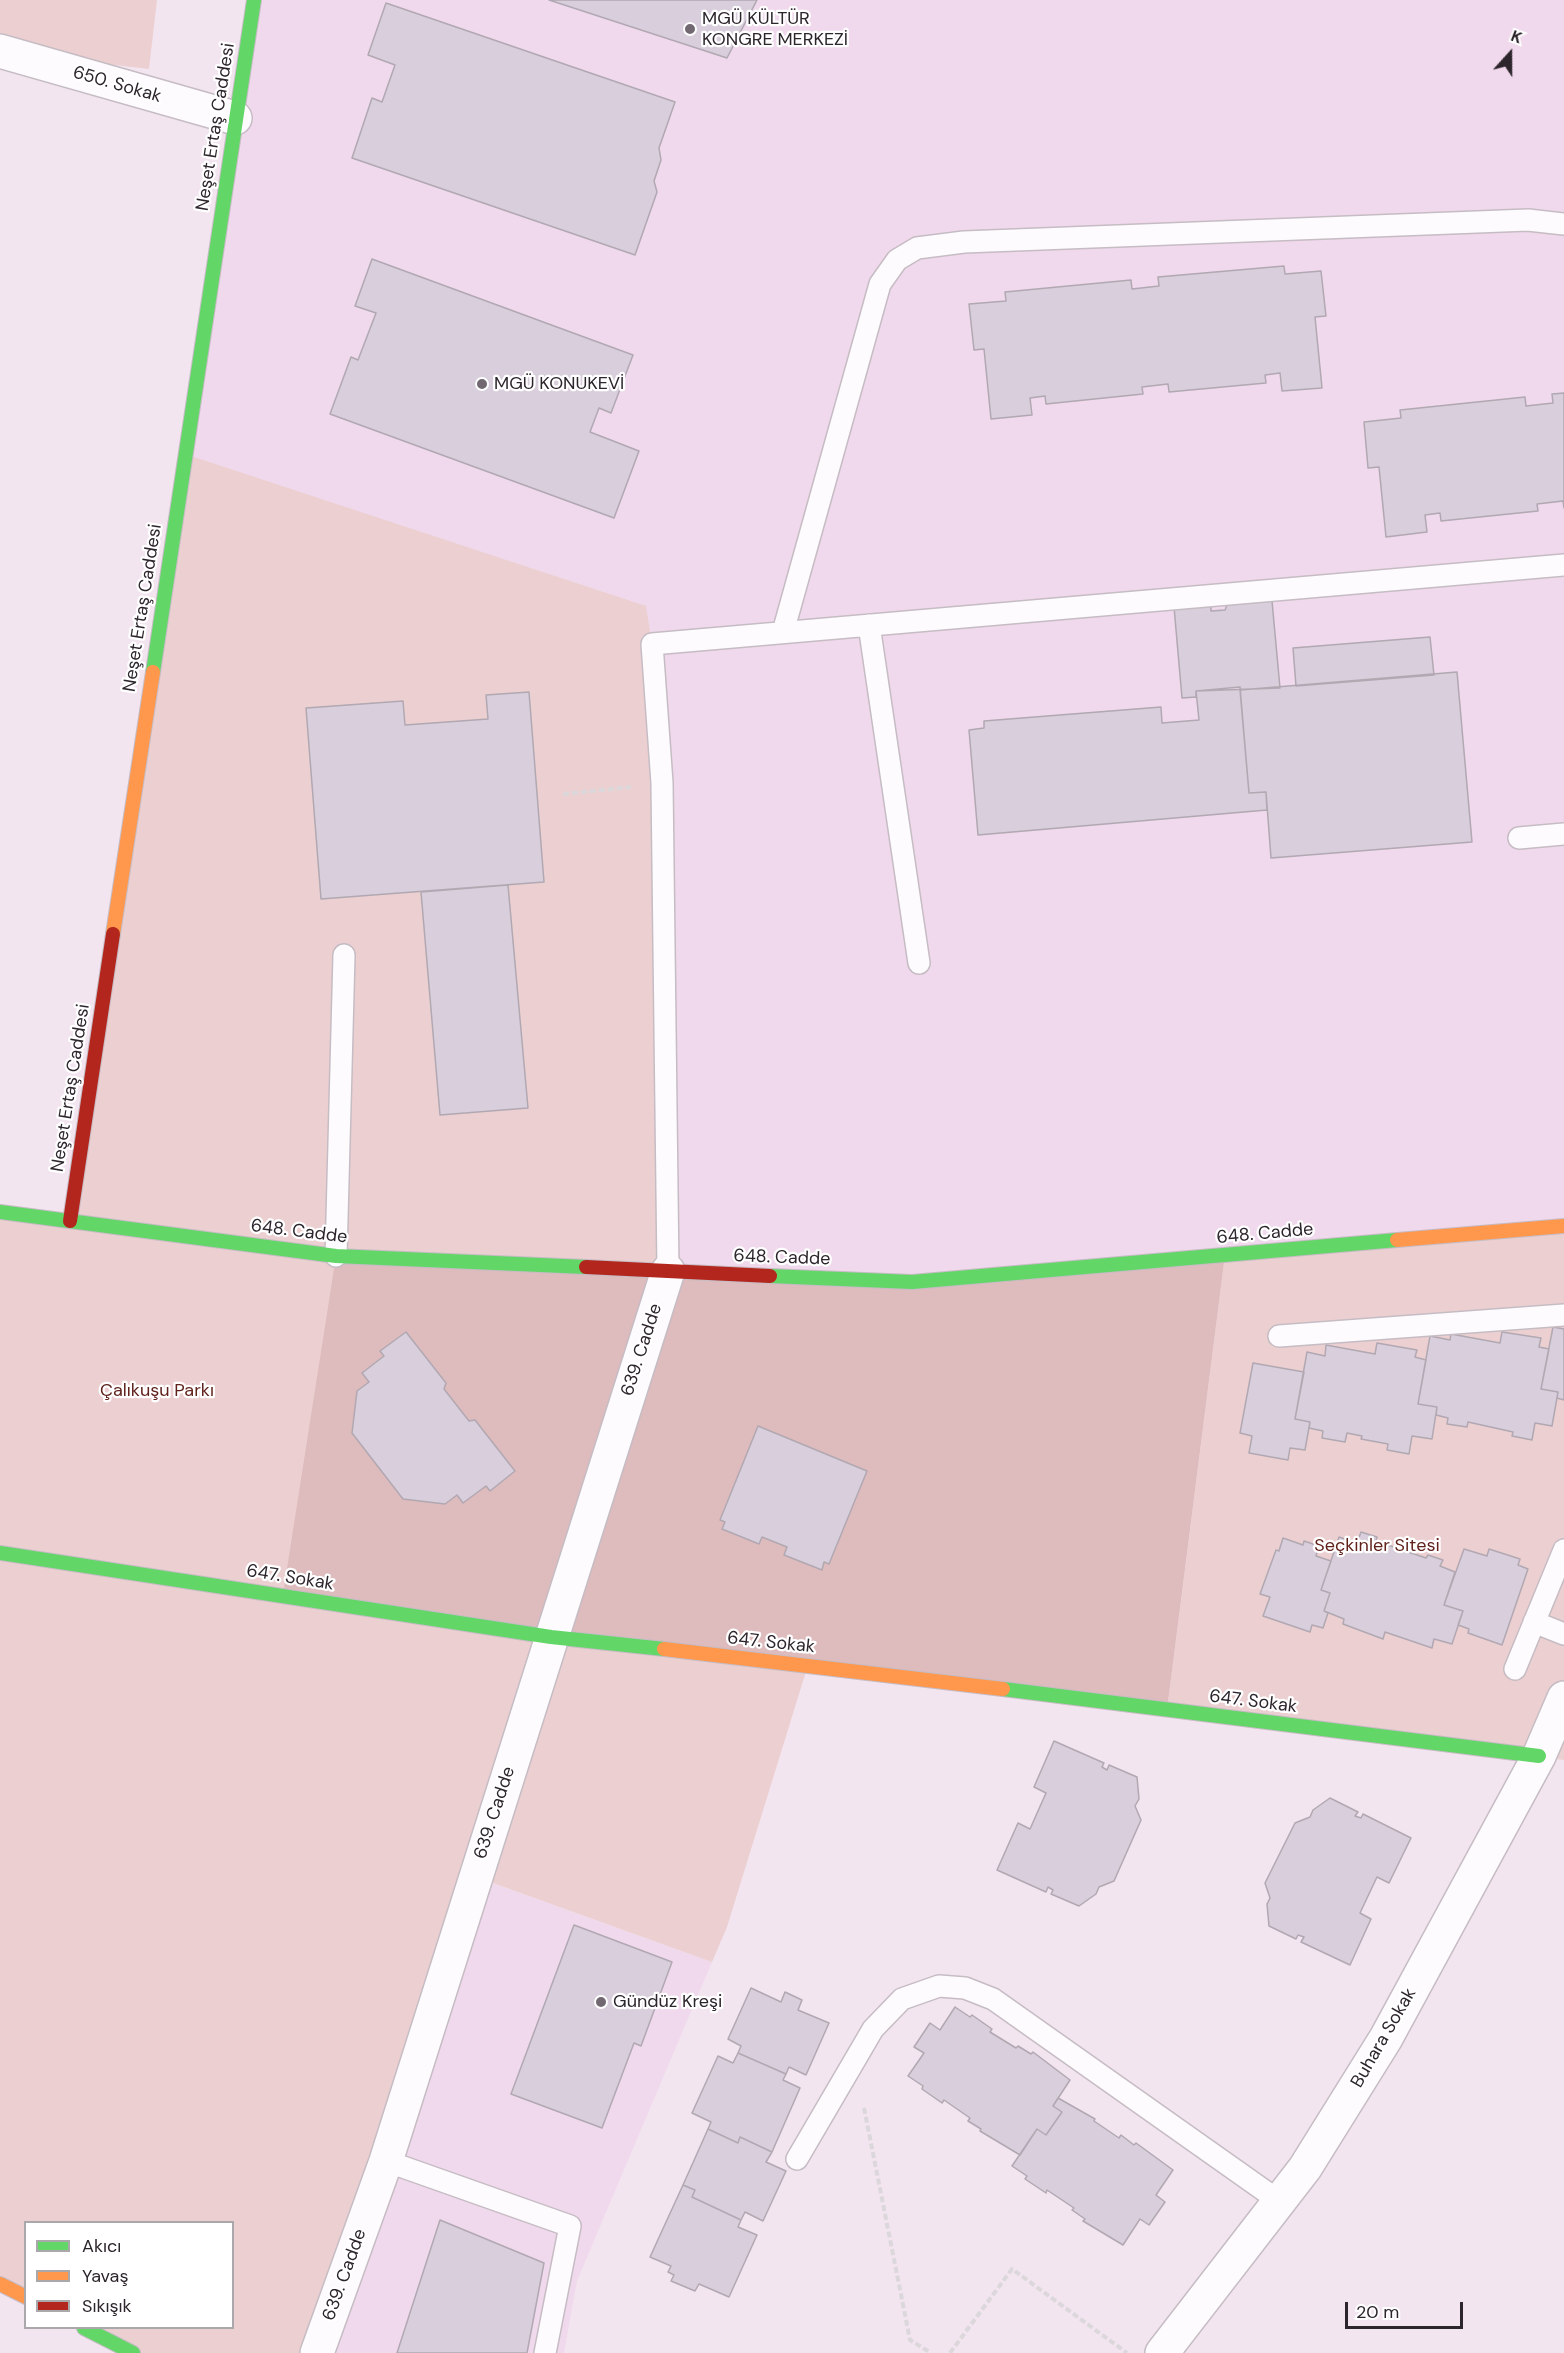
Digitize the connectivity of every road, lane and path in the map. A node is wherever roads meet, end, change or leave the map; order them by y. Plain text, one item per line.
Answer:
1 (254, 0) edge
2 (0, 51) edge
3 (235, 118) junction
4 (1564, 224) edge
5 (1564, 565) edge
6 (869, 625) junction
7 (783, 632) junction
8 (662, 783) junction
9 (563, 794) dead end
10 (1564, 834) edge
11 (1519, 838) dead end
12 (344, 955) dead end
13 (919, 963) dead end
14 (0, 1212) edge
15 (70, 1221) junction
16 (1564, 1226) edge
17 (336, 1256) junction
18 (668, 1271) junction
19 (1564, 1315) edge
20 (1279, 1336) dead end
21 (1564, 1550) edge
22 (0, 1553) edge
23 (1534, 1622) junction
24 (1564, 1634) edge
25 (551, 1637) junction
26 (1515, 1669) dead end
27 (1564, 1698) edge
28 (1539, 1756) junction
29 (854, 2061) junction
30 (797, 2159) dead end
31 (386, 2161) junction
32 (1279, 2201) junction
33 (0, 2284) edge
34 (24, 2296) edge
35 (86, 2329) edge
36 (133, 2353) edge
37 (317, 2353) edge
38 (545, 2353) edge
39 (931, 2353) edge
40 (950, 2353) edge
41 (1127, 2353) edge
42 (1162, 2353) edge

1 - 3 street, Neşet Ertaş Caddesi
2 - 3 street, 650. Sokak
3 - 15 street, Neşet Ertaş Caddesi
4 - 7 lane
5 - 6 lane
6 - 7 lane
6 - 13 lane
7 - 8 lane
8 - 9 path
8 - 18 lane
10 - 11 lane
12 - 17 lane
14 - 15 street, 648. Cadde
15 - 17 street, 648. Cadde
16 - 18 street, 648. Cadde
17 - 18 street, 648. Cadde
18 - 25 street, 639. Cadde
19 - 20 lane
21 - 23 lane
22 - 25 street, 647. Sokak
23 - 24 lane
23 - 26 lane
25 - 28 street, 647. Sokak
25 - 31 street, 639. Cadde
27 - 28 street, Buhara Sokak
28 - 32 street, Buhara Sokak
29 - 30 lane
29 - 32 lane
29 - 39 path
31 - 37 street, 639. Cadde
31 - 38 lane
32 - 42 street, Buhara Sokak
33 - 34 street
35 - 36 street
40 - 41 path

